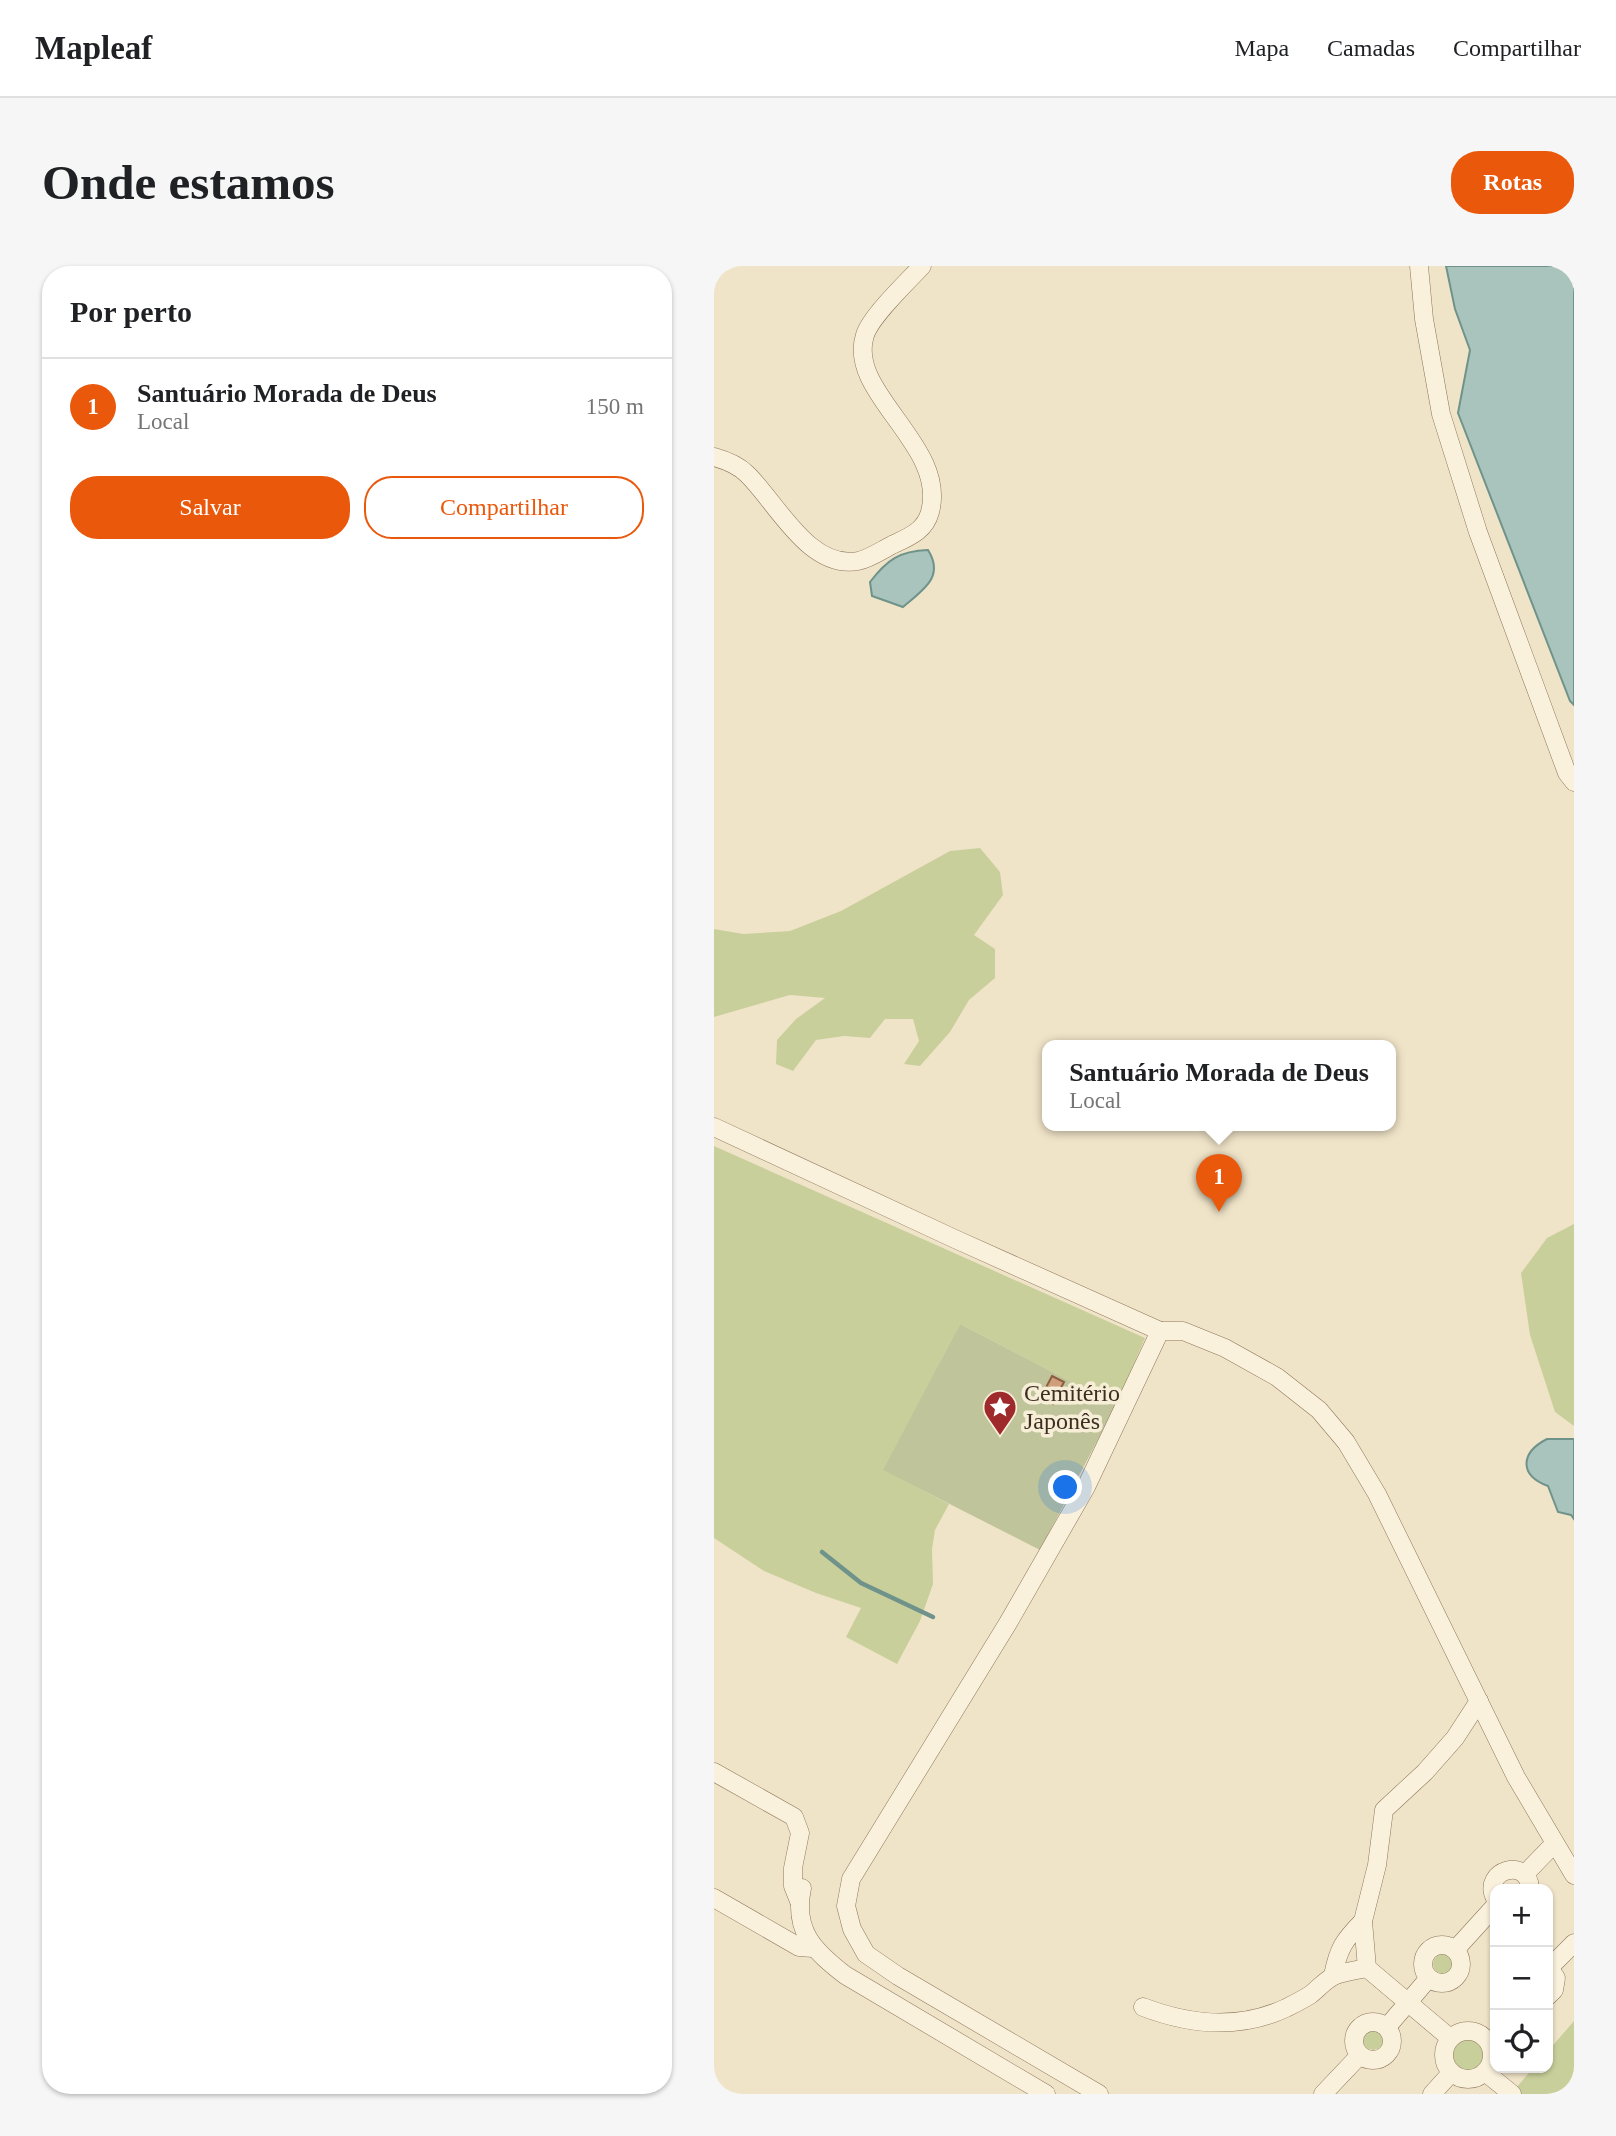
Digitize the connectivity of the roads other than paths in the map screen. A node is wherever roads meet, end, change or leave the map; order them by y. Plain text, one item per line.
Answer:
1 (922, 266) edge
2 (1419, 266) edge
3 (714, 457) edge
4 (1574, 782) edge
5 (714, 1127) edge
6 (1160, 1331) junction
7 (1479, 1701) junction
8 (714, 1772) edge
9 (1554, 1844) junction
10 (1574, 1875) edge
11 (1527, 1882) edge
12 (1493, 1884) edge
13 (714, 1898) edge
14 (1490, 1912) edge
15 (1363, 1921) junction
16 (1574, 1943) edge
17 (813, 1948) junction
18 (1553, 1963) edge
19 (1367, 1968) junction
20 (1553, 1973) edge
21 (1333, 1976) junction
22 (1553, 1991) edge
23 (1408, 2003) junction
24 (1143, 2007) dead end
25 (1490, 2032) edge
26 (1450, 2038) junction
27 (1490, 2064) edge
28 (1485, 2072) junction
29 (1451, 2073) junction
30 (1046, 2094) edge
31 (1099, 2094) edge
32 (1323, 2094) edge
33 (1432, 2094) edge
34 (1512, 2094) edge

1 - 3 street
2 - 4 street
5 - 6 street
6 - 7 street
6 - 31 street
7 - 9 street
7 - 15 street
8 - 17 street
9 - 10 street
9 - 11 street
11 - 12 street
13 - 17 street
14 - 23 street
15 - 19 street
15 - 21 street
16 - 18 street
17 - 30 street
19 - 21 street
19 - 23 street
20 - 22 street
21 - 24 street
23 - 26 street
23 - 32 street
25 - 26 street
26 - 29 street
27 - 28 street
28 - 29 street
28 - 34 street
29 - 33 street

